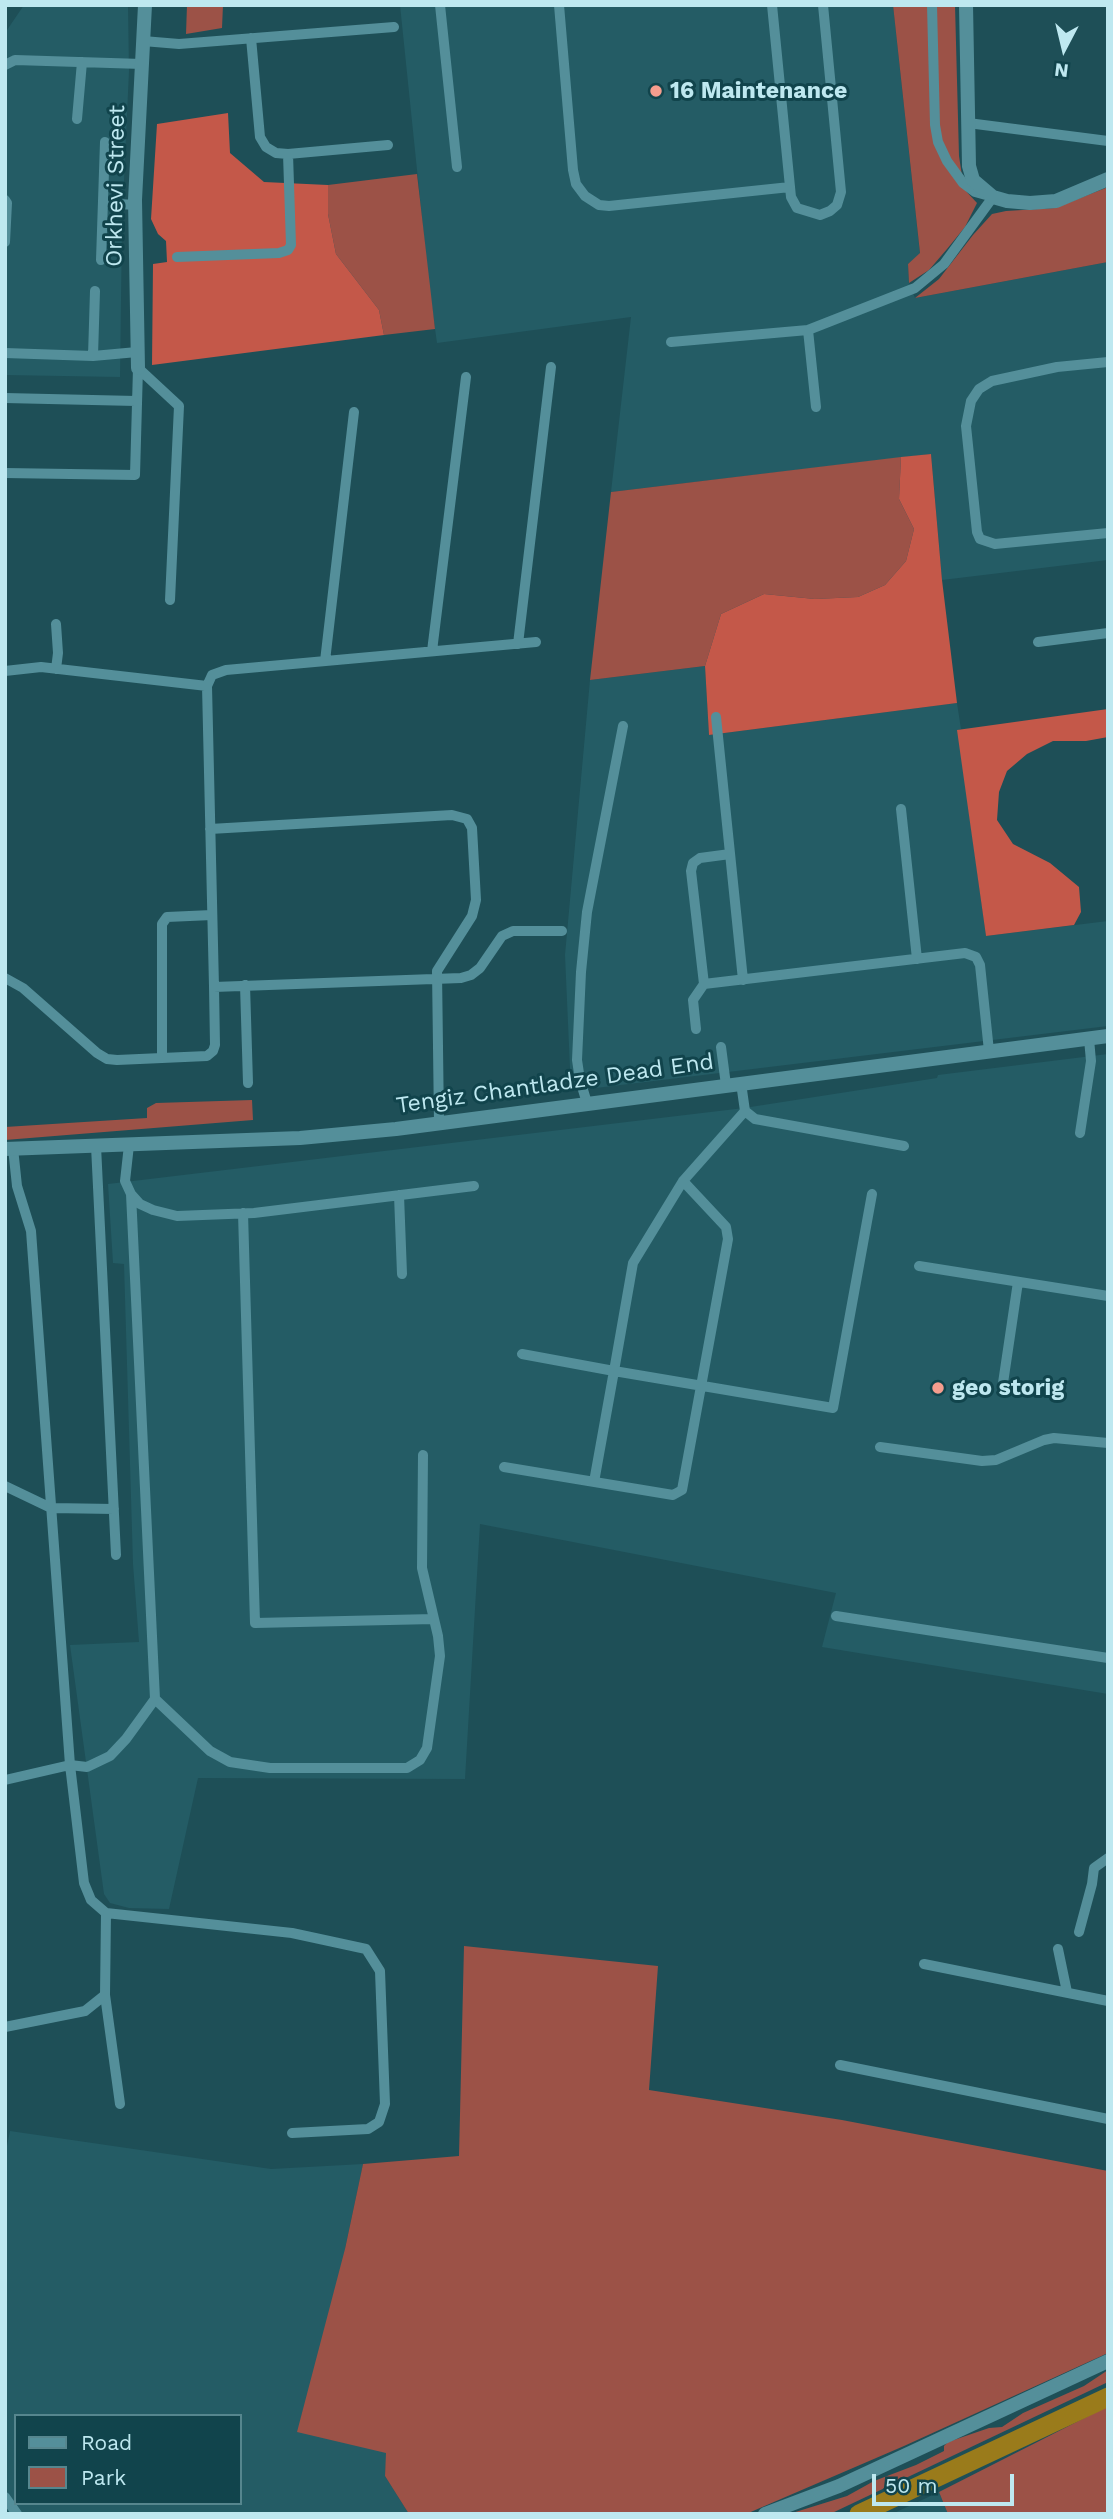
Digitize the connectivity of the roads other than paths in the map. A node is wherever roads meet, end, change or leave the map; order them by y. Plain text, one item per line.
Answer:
1 (145, 5) edge
2 (440, 5) edge
3 (559, 5) edge
4 (772, 5) edge
5 (823, 5) edge
6 (932, 5) edge
7 (966, 5) edge
8 (394, 27) dead end
9 (251, 38) junction
10 (143, 41) junction
11 (82, 62) junction
12 (142, 64) junction
13 (5, 65) edge
14 (77, 119) dead end
15 (968, 123) junction
16 (1108, 141) edge
17 (105, 142) dead end
18 (388, 145) dead end
19 (288, 154) junction
20 (457, 167) dead end
21 (1108, 179) edge
22 (790, 187) junction
23 (993, 197) junction
24 (5, 200) edge
25 (104, 203) junction
26 (135, 205) junction
27 (5, 242) edge
28 (177, 257) dead end
29 (102, 260) dead end
30 (95, 291) dead end
31 (808, 330) junction
32 (671, 342) dead end
33 (137, 352) junction
34 (5, 353) edge
35 (93, 356) junction
36 (1108, 362) edge
37 (551, 367) dead end
38 (138, 368) junction
39 (466, 377) dead end
40 (5, 398) edge
41 (136, 401) junction
42 (816, 407) dead end
43 (354, 412) dead end
44 (5, 472) edge
45 (1108, 533) edge
46 (170, 600) dead end
47 (55, 624) dead end
48 (1108, 634) edge
49 (536, 642) dead end
50 (1038, 642) dead end
51 (519, 644) junction
52 (432, 651) junction
53 (325, 661) junction
54 (56, 669) junction
55 (5, 671) edge
56 (207, 686) junction
57 (716, 717) dead end
58 (623, 726) dead end
59 (901, 809) dead end
60 (210, 829) junction
61 (730, 854) junction
62 (212, 915) junction
63 (562, 931) dead end
64 (916, 959) junction
65 (437, 977) junction
66 (5, 978) edge
67 (743, 980) junction
68 (704, 984) junction
69 (245, 985) junction
70 (214, 987) junction
71 (696, 1029) dead end
72 (1108, 1037) edge
73 (1089, 1039) junction
74 (722, 1047) dead end
75 (989, 1051) junction
76 (162, 1058) junction
77 (248, 1083) dead end
78 (741, 1083) junction
79 (726, 1085) junction
80 (587, 1103) junction
81 (744, 1111) junction
82 (439, 1123) junction
83 (1080, 1133) dead end
84 (129, 1145) junction
85 (96, 1146) junction
86 (904, 1146) dead end
87 (9, 1149) edge
88 (683, 1181) junction
89 (474, 1186) dead end
90 (131, 1194) junction
91 (872, 1194) dead end
92 (399, 1195) junction
93 (243, 1213) junction
94 (919, 1266) dead end
95 (402, 1275) dead end
96 (1018, 1282) junction
97 (1108, 1296) edge
98 (522, 1354) dead end
99 (614, 1371) junction
100 (1003, 1383) dead end
101 (702, 1385) junction
102 (1108, 1443) edge
103 (880, 1447) dead end
104 (423, 1455) dead end
105 (504, 1467) dead end
106 (594, 1482) junction
107 (5, 1486) edge
108 (51, 1508) junction
109 (114, 1509) junction
110 (116, 1556) dead end
111 (836, 1616) dead end
112 (434, 1619) junction
113 (1108, 1658) edge
114 (155, 1699) junction
115 (70, 1765) junction
116 (5, 1780) edge
117 (1108, 1858) edge
118 (106, 1913) junction
119 (1079, 1932) dead end
120 (1058, 1950) dead end
121 (924, 1964) dead end
122 (1067, 1992) junction
123 (105, 1995) junction
124 (1108, 2001) edge
125 (5, 2027) edge
126 (841, 2066) dead end
127 (120, 2104) dead end
128 (1108, 2119) edge
129 (292, 2133) dead end
130 (1108, 2361) edge
131 (5, 2497) edge
132 (17, 2514) edge
133 (765, 2514) edge

1 - 10 street, Orkhevi Street
2 - 20 lane
3 - 22 lane
4 - 22 lane
5 - 22 lane
6 - 23 lane
7 - 15 street
8 - 9 lane
9 - 10 lane
9 - 19 lane
10 - 12 street, Orkhevi Street
11 - 12 lane
11 - 13 lane
11 - 14 lane
12 - 26 street, Orkhevi Street
15 - 16 lane
15 - 23 street
17 - 25 lane
18 - 19 lane
19 - 28 lane
21 - 23 street
23 - 31 lane
24 - 27 lane
25 - 26 lane
25 - 29 lane
26 - 33 street, Orkhevi Street
30 - 35 lane
31 - 32 lane
31 - 42 lane
33 - 35 lane
33 - 38 street, Orkhevi Street
34 - 35 lane
36 - 45 lane
37 - 51 lane
38 - 41 lane
38 - 46 lane
39 - 52 lane
40 - 41 lane
41 - 44 lane
43 - 53 lane
47 - 54 lane
48 - 50 lane
49 - 51 lane
51 - 52 lane
52 - 53 lane
53 - 56 lane
54 - 55 lane
54 - 56 lane
56 - 60 lane
57 - 61 lane
58 - 80 lane
59 - 64 lane
60 - 62 lane
60 - 65 lane
61 - 67 lane
61 - 68 lane
62 - 70 lane
62 - 76 lane
63 - 65 lane
64 - 67 lane
64 - 75 lane
65 - 69 lane
65 - 82 lane
66 - 76 lane
67 - 68 lane
68 - 71 lane
69 - 70 lane
69 - 77 lane
70 - 76 lane
72 - 73 street, Tengiz Chantladze Dead End
73 - 75 street, Tengiz Chantladze Dead End
73 - 83 lane
74 - 79 lane
75 - 78 street, Tengiz Chantladze Dead End
78 - 79 street, Tengiz Chantladze Dead End
78 - 81 lane
79 - 80 street, Tengiz Chantladze Dead End
80 - 82 street, Tengiz Chantladze Dead End
81 - 86 lane
81 - 88 lane
82 - 84 street, Tengiz Chantladze Dead End
84 - 85 street, Tengiz Chantladze Dead End
84 - 90 lane
85 - 87 street, Tengiz Chantladze Dead End
85 - 109 lane
87 - 108 lane
88 - 99 lane
88 - 101 lane
89 - 92 lane
90 - 93 lane
90 - 114 lane
91 - 101 lane
92 - 93 lane
92 - 95 lane
93 - 112 lane
94 - 96 lane
96 - 97 lane
96 - 100 lane
98 - 99 lane
99 - 101 lane
99 - 106 lane
101 - 106 lane
102 - 103 lane
104 - 112 lane
105 - 106 lane
107 - 108 lane
108 - 109 lane
108 - 115 lane
109 - 110 lane
111 - 113 lane
112 - 114 lane
114 - 115 lane
115 - 116 lane
115 - 118 lane
117 - 119 lane
118 - 123 lane
118 - 129 lane
120 - 122 lane
121 - 122 lane
122 - 124 lane
123 - 125 lane
123 - 127 lane
126 - 128 lane
130 - 133 street
131 - 132 lane

